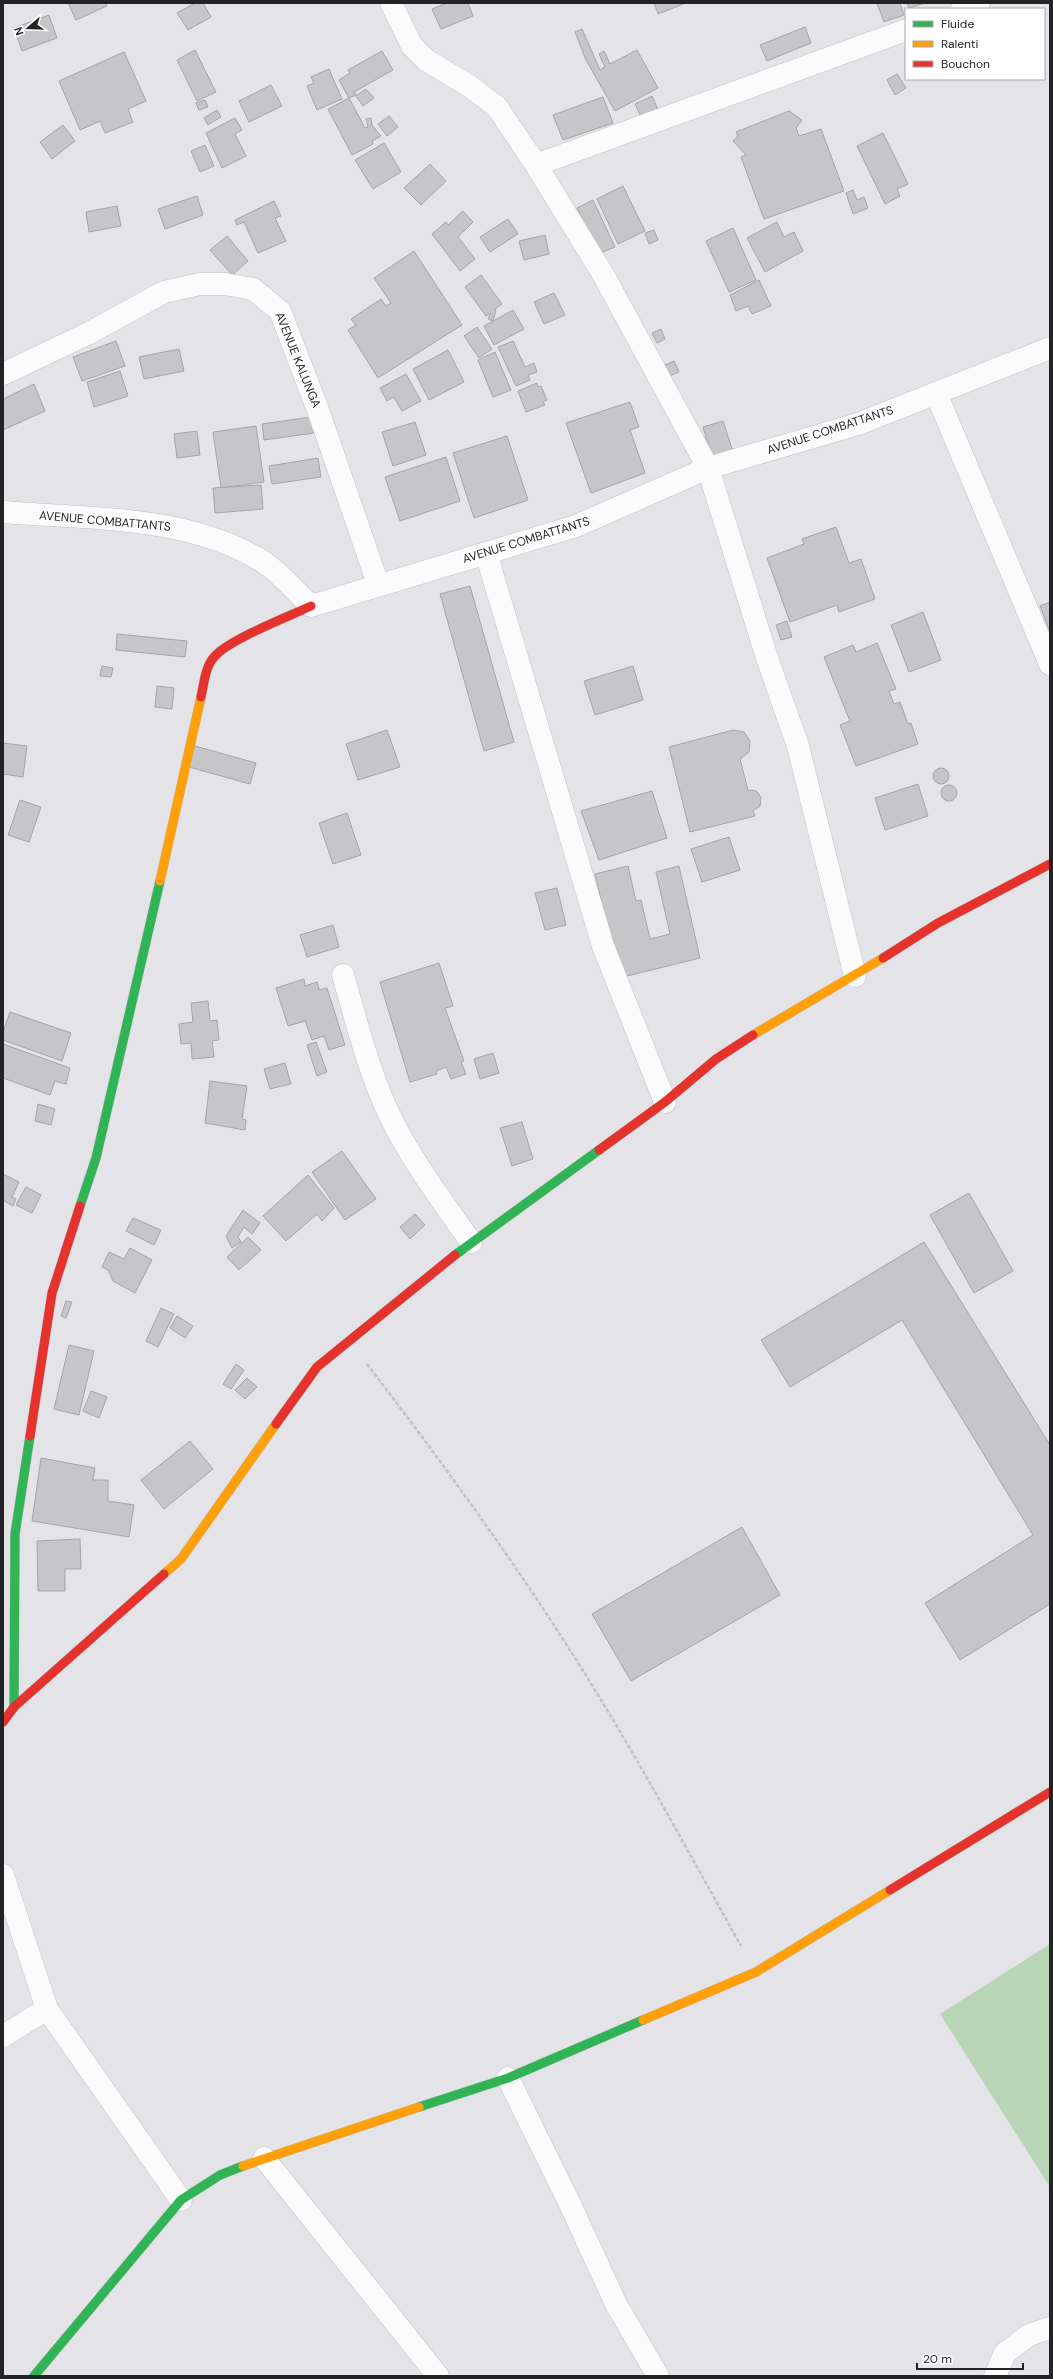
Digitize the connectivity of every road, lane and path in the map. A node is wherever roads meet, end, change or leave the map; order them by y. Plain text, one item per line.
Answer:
1 (391, 3) edge
2 (979, 3) edge
3 (965, 8) edge
4 (905, 30) edge
5 (536, 165) junction
6 (1050, 348) edge
7 (3, 374) edge
8 (936, 393) junction
9 (708, 468) junction
10 (3, 512) edge
11 (486, 553) junction
12 (378, 584) junction
13 (311, 606) junction
14 (1050, 664) edge
15 (1050, 864) edge
16 (343, 975) dead end
17 (855, 976) junction
18 (665, 1102) junction
19 (471, 1242) junction
20 (349, 1340) junction
21 (14, 1707) junction
22 (3, 1722) edge
23 (1050, 1792) edge
24 (3, 1875) edge
25 (756, 1972) junction
26 (47, 2009) junction
27 (3, 2036) edge
28 (508, 2078) junction
29 (264, 2158) junction
30 (181, 2200) junction
31 (1050, 2328) edge
32 (34, 2376) edge
33 (438, 2376) edge
34 (658, 2376) edge
35 (995, 2376) edge

1 - 5 street
2 - 3 street
4 - 5 street
5 - 9 street
6 - 8 street, AVENUE COMBATTANTS
7 - 12 street, AVENUE KALUNGA
8 - 9 street, AVENUE COMBATTANTS
8 - 14 street
9 - 11 street, AVENUE COMBATTANTS
9 - 17 street
10 - 13 street, AVENUE COMBATTANTS
11 - 12 street, AVENUE COMBATTANTS
11 - 18 street
12 - 13 street, AVENUE COMBATTANTS
13 - 21 street
15 - 17 street
16 - 19 street
17 - 18 street
18 - 19 street
19 - 20 street
20 - 21 street
20 - 25 path
21 - 22 street
23 - 25 street
24 - 26 street
25 - 28 street
26 - 27 street
26 - 30 street
28 - 29 street
28 - 34 street
29 - 30 street
29 - 33 street
30 - 32 street
31 - 35 street

